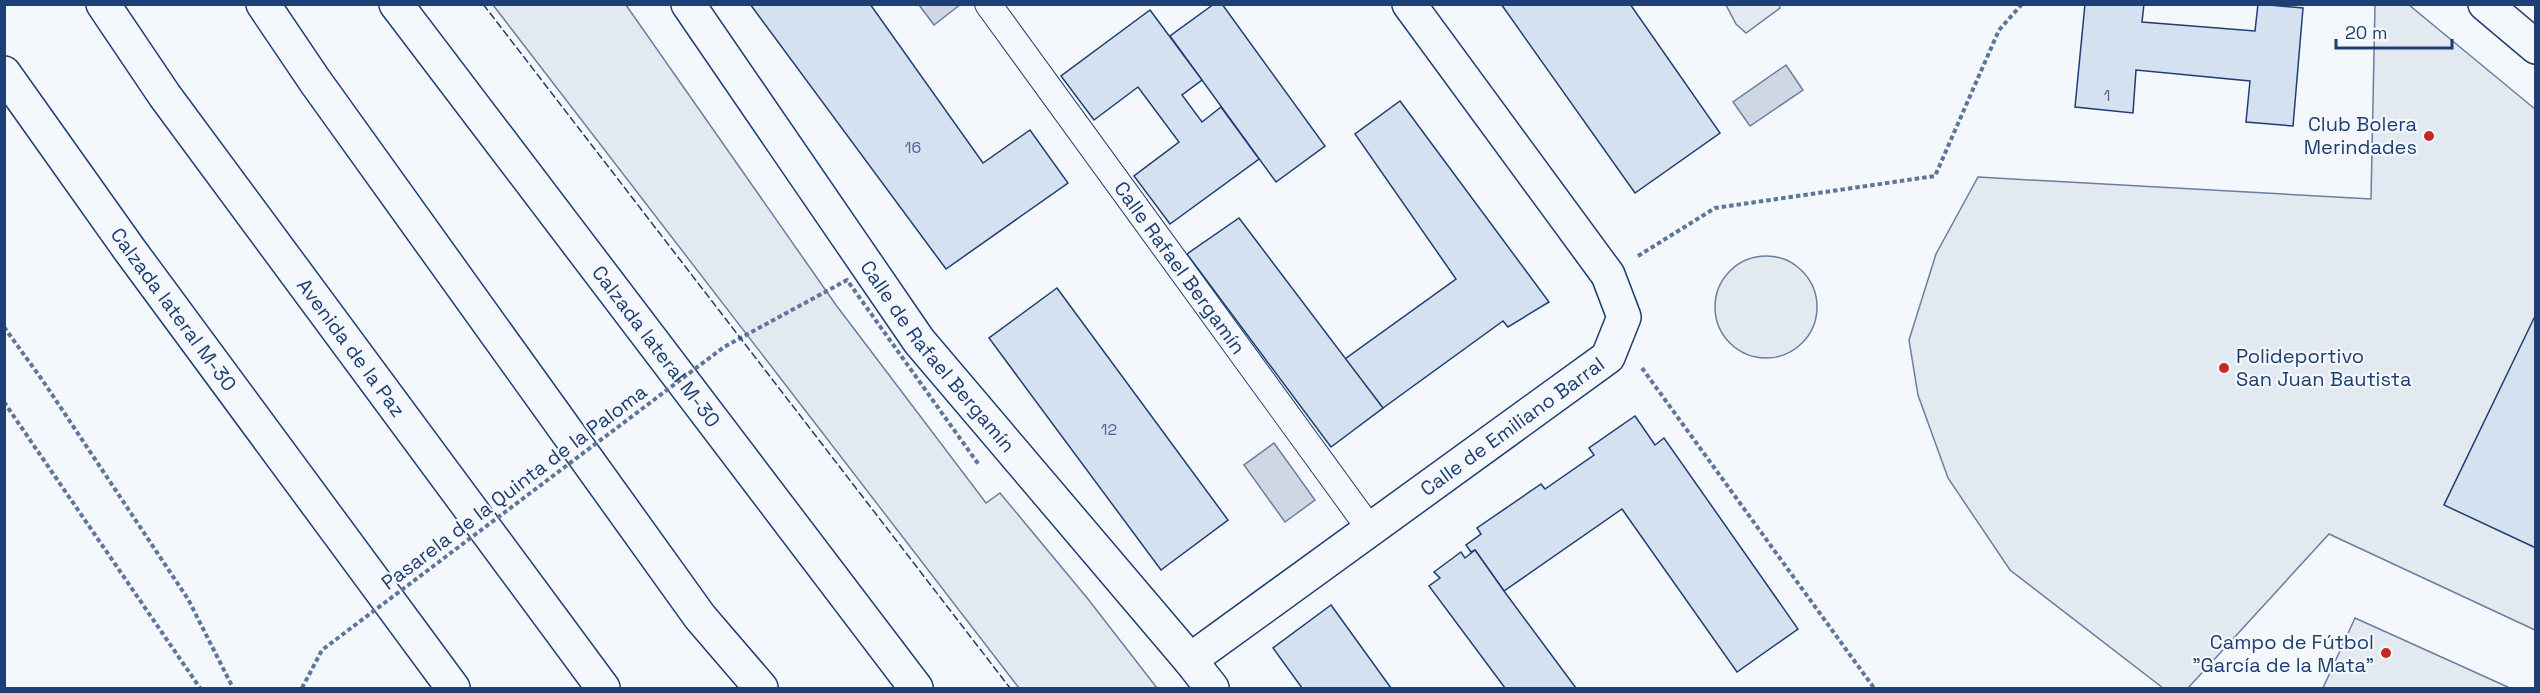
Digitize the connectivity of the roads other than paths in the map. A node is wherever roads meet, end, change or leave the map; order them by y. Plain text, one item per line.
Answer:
1 (103, 4) edge
2 (263, 4) edge
3 (396, 4) edge
4 (688, 4) edge
5 (988, 4) edge
6 (1409, 4) edge
7 (2484, 4) edge
8 (2535, 47) edge
9 (4, 73) edge
10 (1370, 529) junction
11 (1190, 660) junction
12 (453, 688) edge
13 (603, 688) edge
14 (761, 688) edge
15 (916, 688) edge
16 (1212, 688) edge

1 - 13 main road, Avenida de la Paz
2 - 14 main road
3 - 15 main road, Calzada lateral M-30
4 - 11 main road, Calle de Rafael Bergamín
5 - 10 street, Calle Rafael Bergamín
6 - 10 main road, Calle de Emiliano Barral
7 - 8 main road
9 - 12 main road, Calzada lateral M-30
10 - 11 main road, Calle de Emiliano Barral
11 - 16 main road, Calle de Rafael Bergamín

